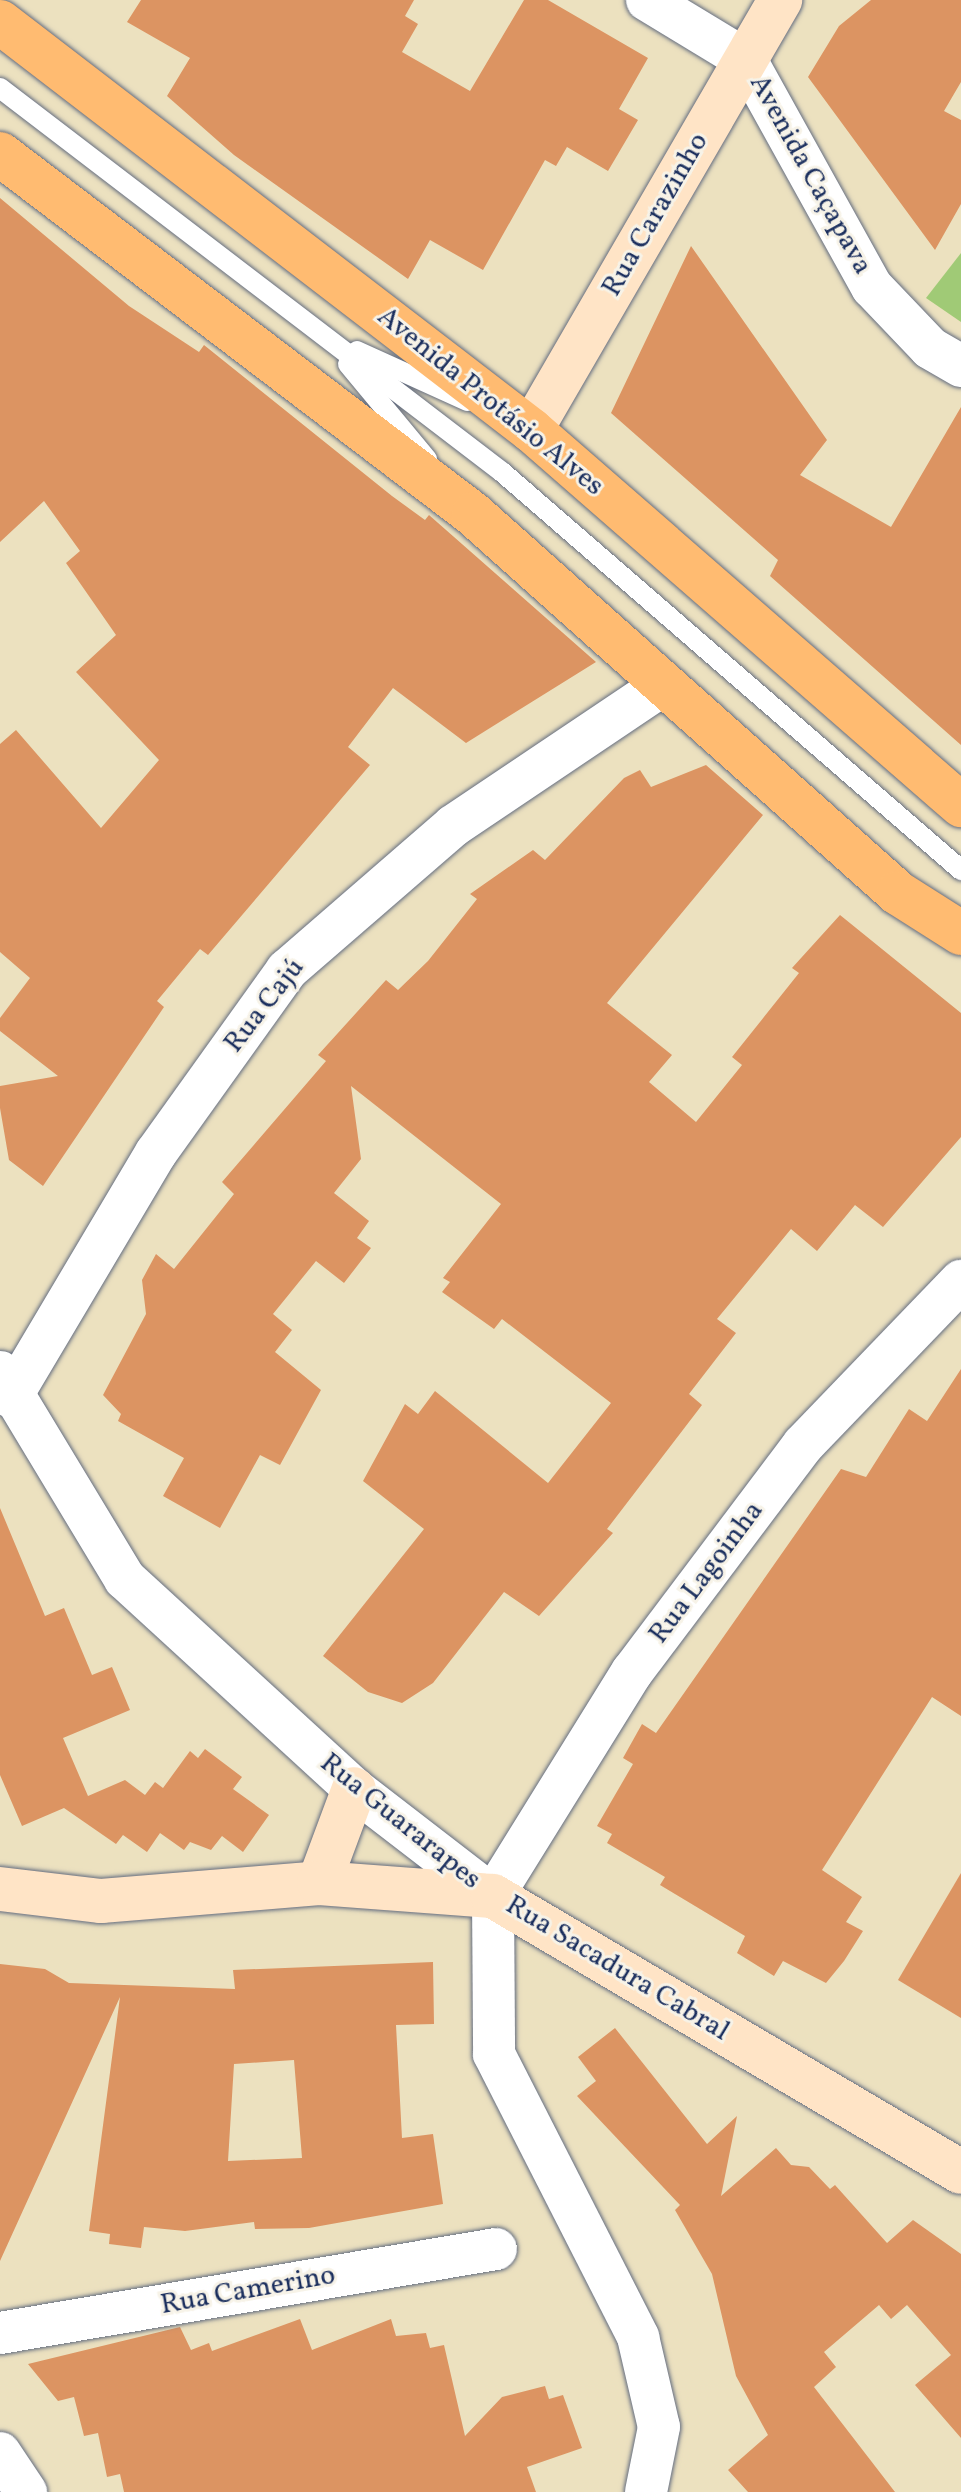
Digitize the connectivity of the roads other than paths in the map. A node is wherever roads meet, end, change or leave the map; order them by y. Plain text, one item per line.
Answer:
1 (647, 0) edge
2 (780, 0) edge
3 (0, 22) edge
4 (746, 60) junction
5 (0, 88) edge
6 (0, 154) edge
7 (324, 337) junction
8 (961, 366) edge
9 (531, 430) junction
10 (473, 514) junction
11 (664, 684) junction
12 (961, 805) edge
13 (961, 870) edge
14 (961, 933) edge
15 (961, 1281) edge
16 (6, 1384) edge
17 (354, 1789) junction
18 (319, 1883) junction
19 (0, 1889) edge
20 (493, 1896) junction
21 (961, 2172) edge
22 (496, 2249) dead end
23 (0, 2333) edge
24 (0, 2453) edge
25 (26, 2492) edge
26 (646, 2492) edge

1 - 4 street, Avenida Caçapava
2 - 4 street, Rua Carazinho
3 - 9 main road, Avenida Protásio Alves
4 - 8 street, Avenida Caçapava
4 - 9 street, Rua Carazinho
5 - 7 lane
6 - 10 main road
7 - 9 lane
7 - 10 lane
7 - 13 lane
9 - 12 main road, Avenida Protásio Alves
10 - 11 main road
11 - 14 main road
11 - 16 street, Rua Cajú
15 - 20 street, Rua Lagoinha
16 - 17 street, Rua Guararapes
17 - 18 street
17 - 20 street, Rua Guararapes
18 - 19 street, Rua Sacadura Cabral
18 - 20 street, Rua Sacadura Cabral
20 - 21 street, Rua Sacadura Cabral
20 - 26 street, Rua Guararapes
22 - 23 street, Rua Camerino
24 - 25 street

